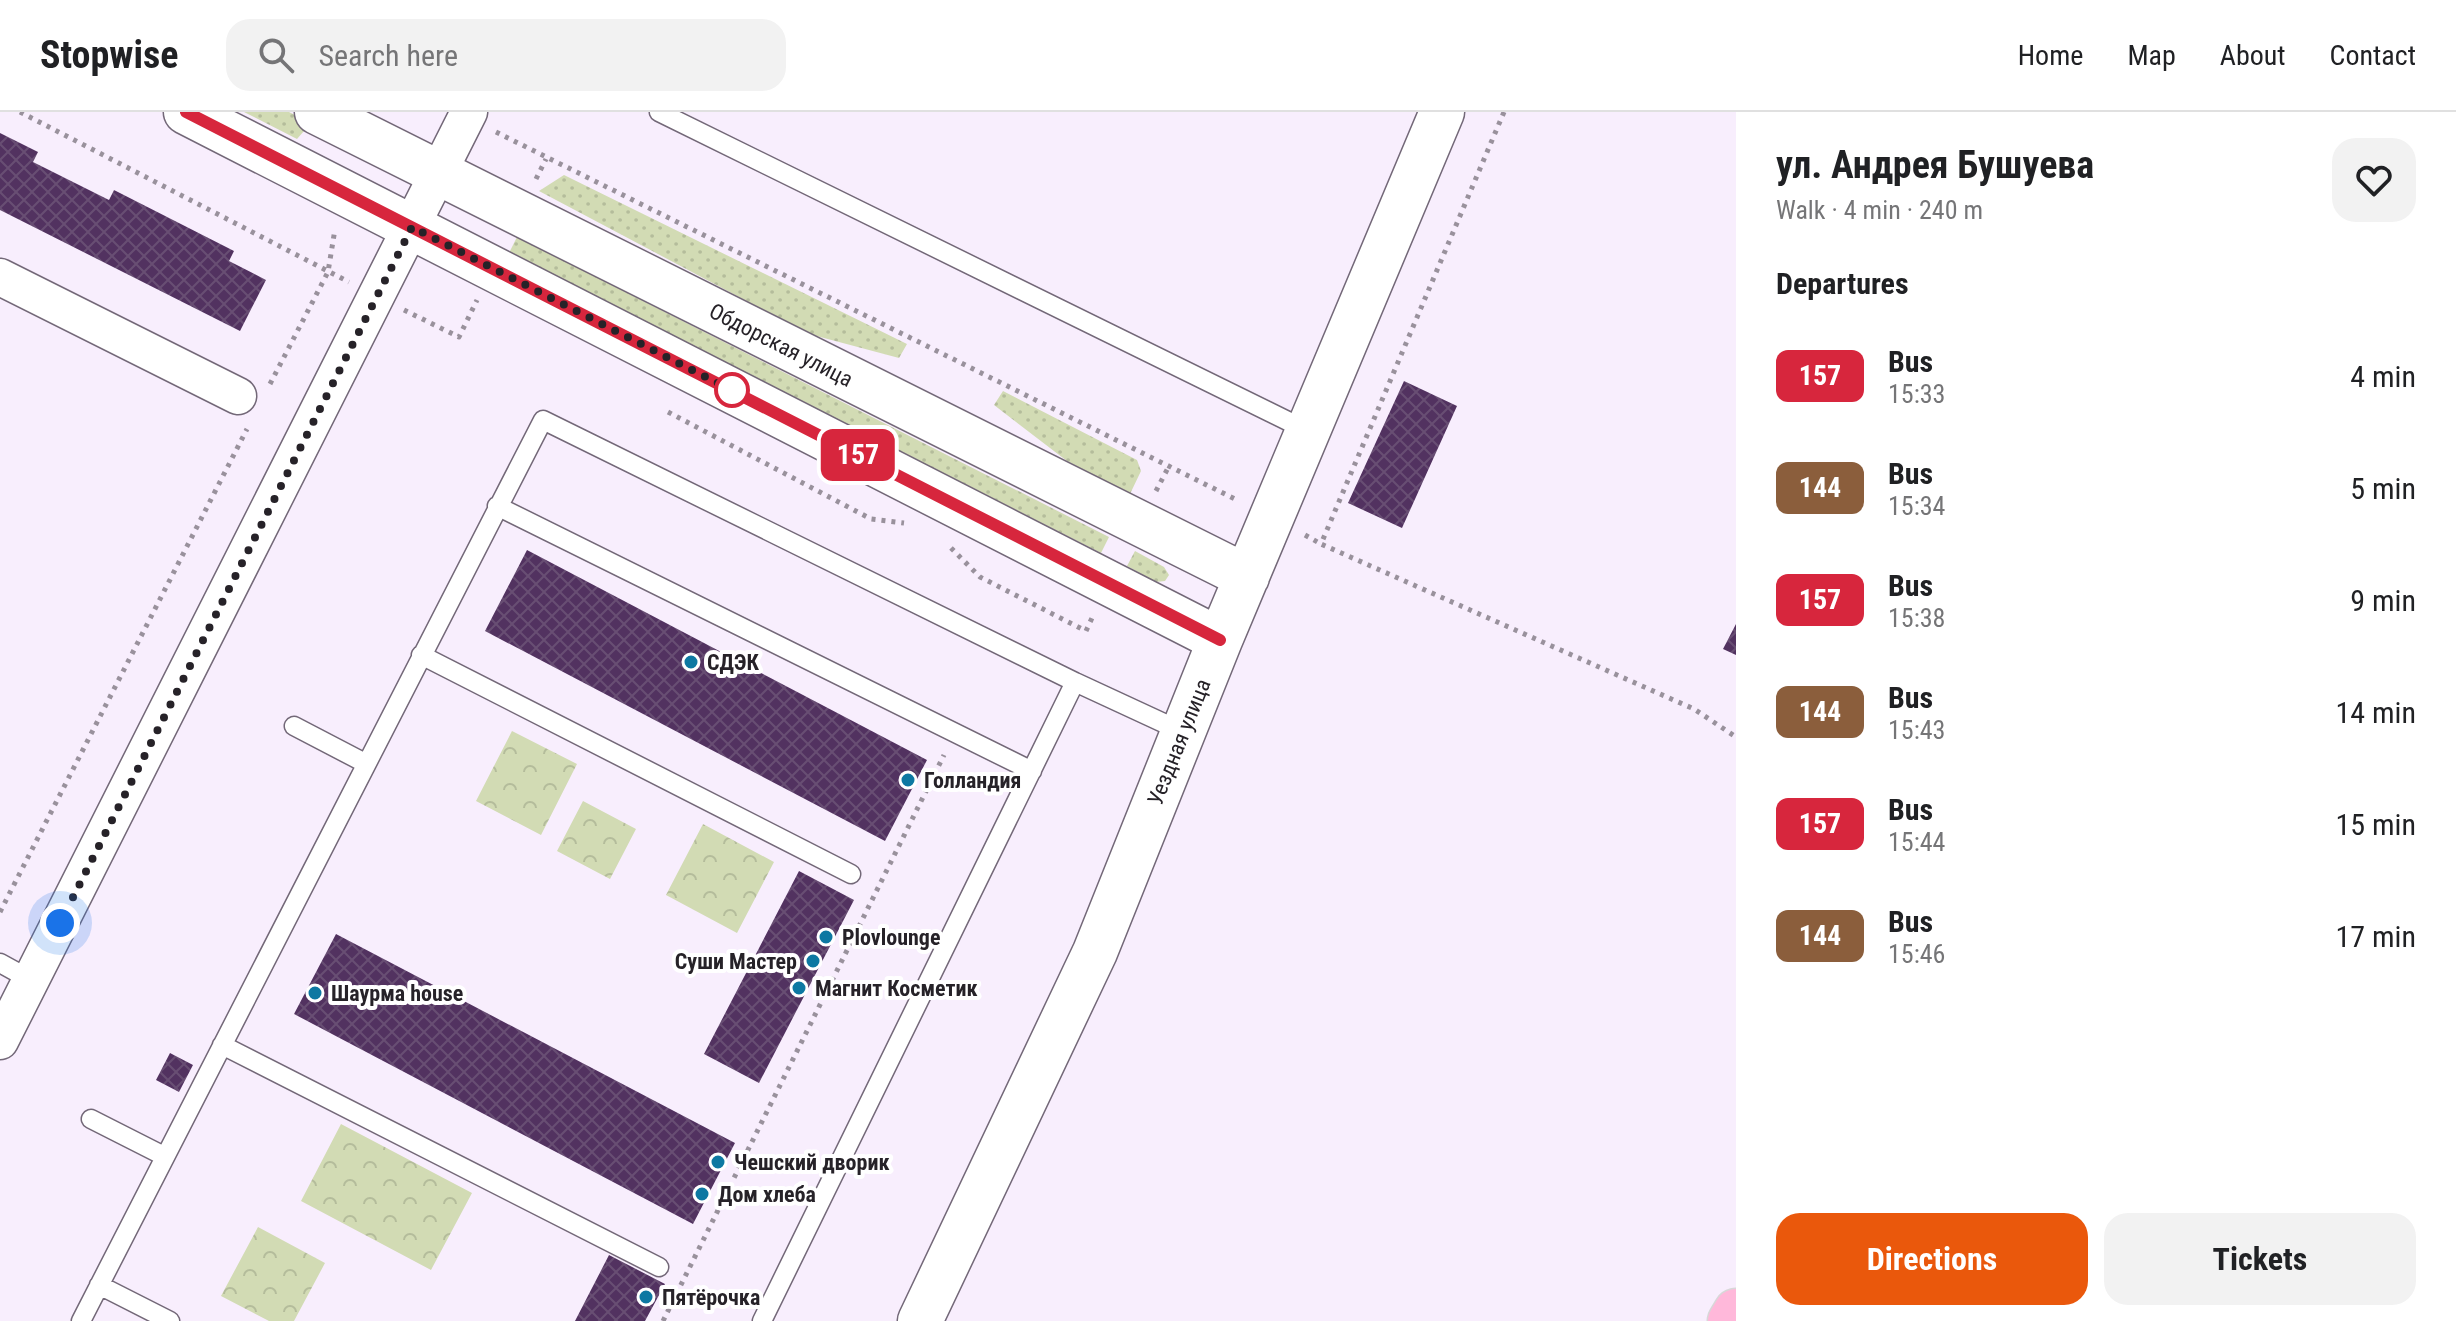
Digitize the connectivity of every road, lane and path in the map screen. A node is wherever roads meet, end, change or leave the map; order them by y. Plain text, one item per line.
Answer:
1 (20, 112) edge
2 (186, 112) edge
3 (317, 112) edge
4 (659, 112) edge
5 (1442, 112) edge
6 (1504, 112) edge
7 (468, 114) edge
8 (439, 173) junction
9 (342, 191) junction
10 (412, 227) junction
11 (328, 272) junction
12 (0, 277) edge
13 (252, 403) junction
14 (1308, 431) junction
15 (497, 506) junction
16 (1272, 518) junction
17 (1321, 544) junction
18 (1247, 577) junction
19 (1220, 640) junction
20 (421, 655) junction
21 (1075, 682) junction
22 (294, 726) dead end
23 (1184, 733) junction
24 (1736, 737) edge
25 (946, 751) dead end
26 (365, 763) junction
27 (1032, 771) junction
28 (851, 874) dead end
29 (0, 912) edge
30 (15, 972) edge
31 (0, 1041) edge
32 (222, 1045) junction
33 (91, 1119) dead end
34 (164, 1156) junction
35 (659, 1267) dead end
36 (99, 1285) junction
37 (1736, 1311) edge
38 (81, 1321) edge
39 (170, 1321) edge
40 (663, 1321) edge
41 (762, 1321) edge
42 (920, 1321) edge
43 (1730, 1321) edge

1 - 11 path
2 - 9 street
3 - 8 street, Обдорская улица
4 - 14 lane
5 - 14 street, Уездная улица
6 - 17 path
7 - 8 street
7 - 16 path
8 - 10 street
8 - 18 street, Обдорская улица
9 - 10 street
9 - 11 path
10 - 19 street
10 - 30 street
11 - 13 path
12 - 13 street
13 - 29 path
14 - 16 street, Уездная улица
15 - 20 lane
15 - 21 lane
15 - 27 lane
16 - 17 path
16 - 18 street, Уездная улица
17 - 24 path
18 - 19 street, Уездная улица
19 - 23 street, Уездная улица
20 - 26 lane
20 - 28 lane
21 - 23 lane
21 - 27 lane
22 - 26 lane
23 - 42 street, Уездная улица
25 - 40 path
26 - 32 lane
27 - 41 lane
30 - 31 street
32 - 34 lane
32 - 35 lane
33 - 34 lane
34 - 36 lane
36 - 38 lane
36 - 39 lane
37 - 43 highway

